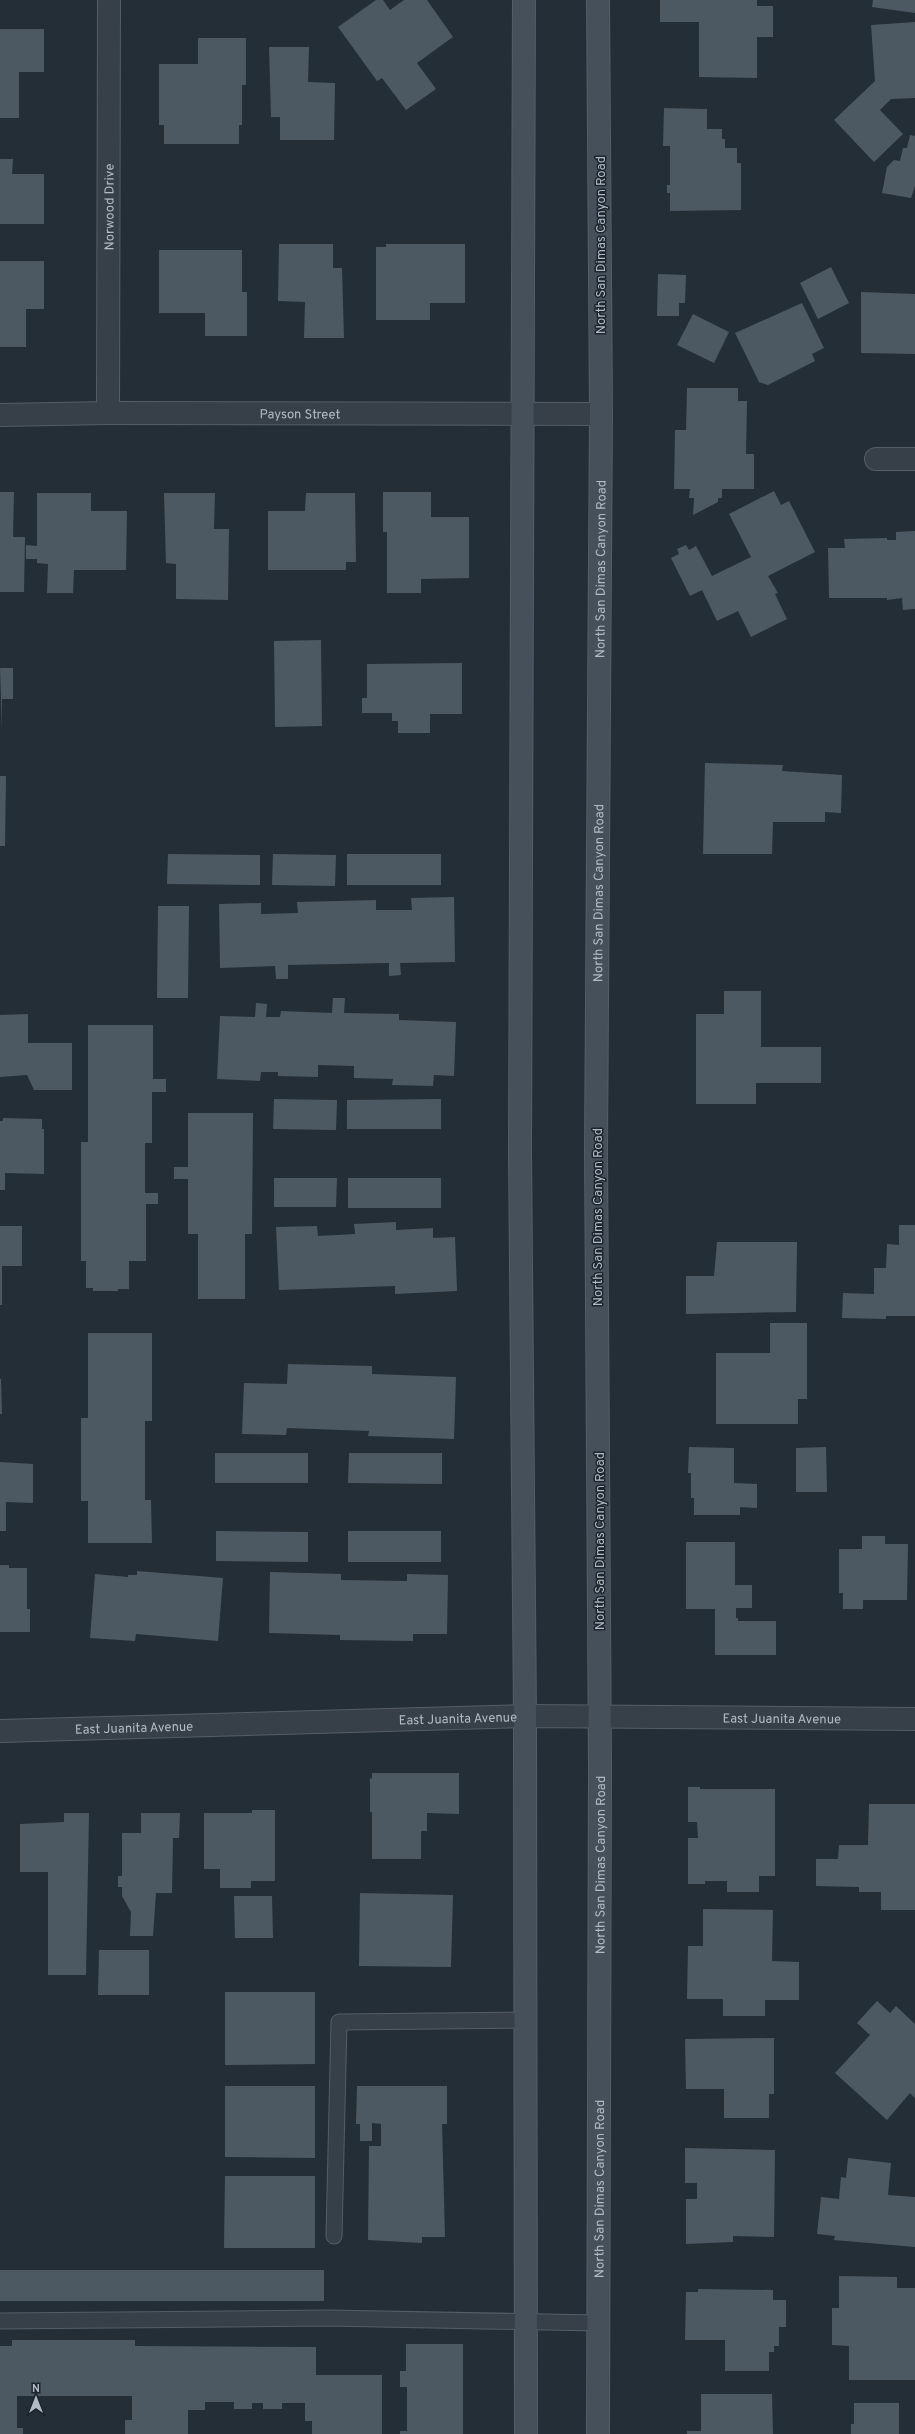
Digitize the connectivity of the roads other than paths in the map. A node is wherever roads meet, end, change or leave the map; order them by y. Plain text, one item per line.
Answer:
1 (109, 0) edge
2 (524, 0) edge
3 (598, 0) edge
4 (108, 413) junction
5 (523, 414) junction
6 (601, 414) junction
7 (0, 416) edge
8 (876, 459) dead end
9 (915, 459) edge
10 (525, 1716) junction
11 (600, 1716) junction
12 (915, 1719) edge
13 (0, 1731) edge
14 (526, 2020) junction
15 (334, 2236) dead end
16 (0, 2321) edge
17 (527, 2321) junction
18 (598, 2323) junction
19 (526, 2434) edge
20 (598, 2434) edge

1 - 4 street, Norwood Drive
2 - 5 main road
3 - 6 main road, North San Dimas Canyon Road
4 - 5 street, Payson Street
4 - 7 street, Payson Street
5 - 6 street, Payson Street
5 - 10 main road
6 - 11 main road, North San Dimas Canyon Road
8 - 9 street
10 - 11 street, East Juanita Avenue
10 - 13 street, East Juanita Avenue
10 - 14 main road
11 - 12 street, East Juanita Avenue
11 - 18 main road, North San Dimas Canyon Road
14 - 15 lane
14 - 17 main road
16 - 17 lane
17 - 18 lane
17 - 19 main road
18 - 20 main road, North San Dimas Canyon Road

